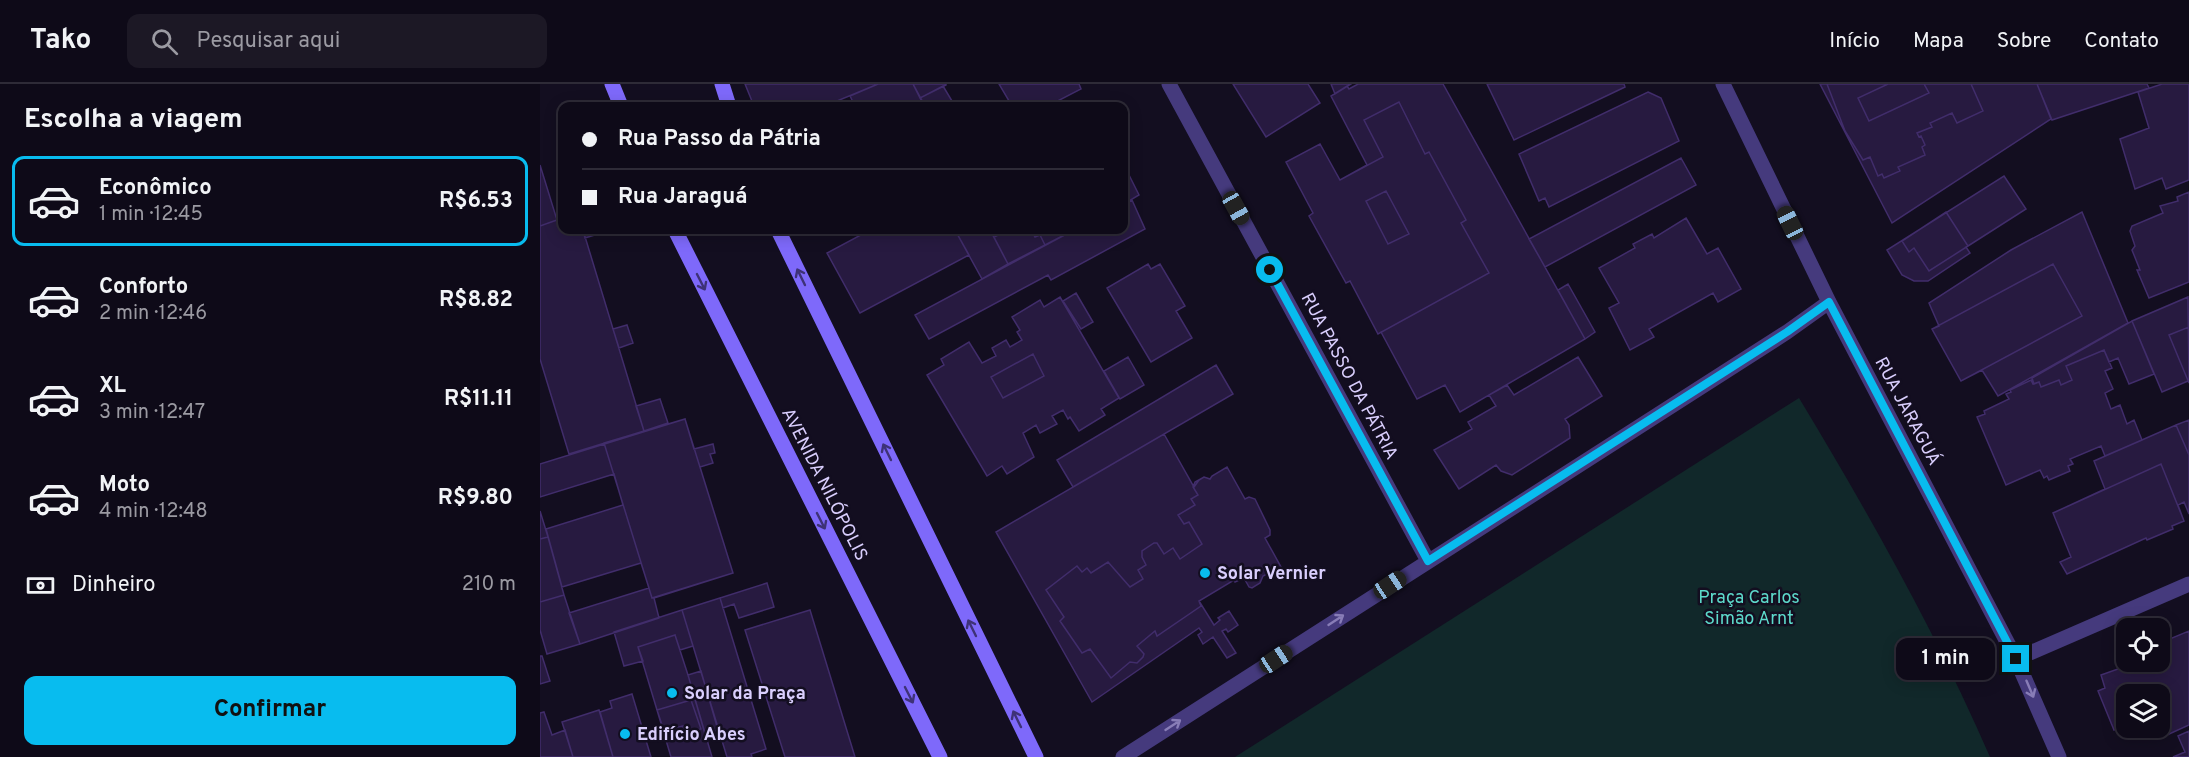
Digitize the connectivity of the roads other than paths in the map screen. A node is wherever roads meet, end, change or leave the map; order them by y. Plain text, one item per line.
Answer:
1 (612, 84) edge
2 (722, 84) edge
3 (1169, 84) edge
4 (1723, 84) edge
5 (619, 102) edge
6 (728, 102) edge
7 (677, 234) edge
8 (780, 234) edge
9 (1829, 302) junction
10 (1428, 561) junction
11 (2189, 584) edge
12 (2016, 659) junction
13 (940, 757) edge
14 (1036, 757) edge
15 (1124, 757) edge
16 (2059, 757) edge

1 - 5 main road
2 - 6 main road
3 - 10 street, RUA PASSO DA PÁTRIA
4 - 9 street, RUA JARAGUÁ
7 -> 13 main road, AVENIDA NILÓPOLIS
14 -> 8 main road
9 - 10 street
9 - 12 street, RUA JARAGUÁ
15 -> 10 street
11 - 12 street
12 -> 16 street, RUA JARAGUÁ

